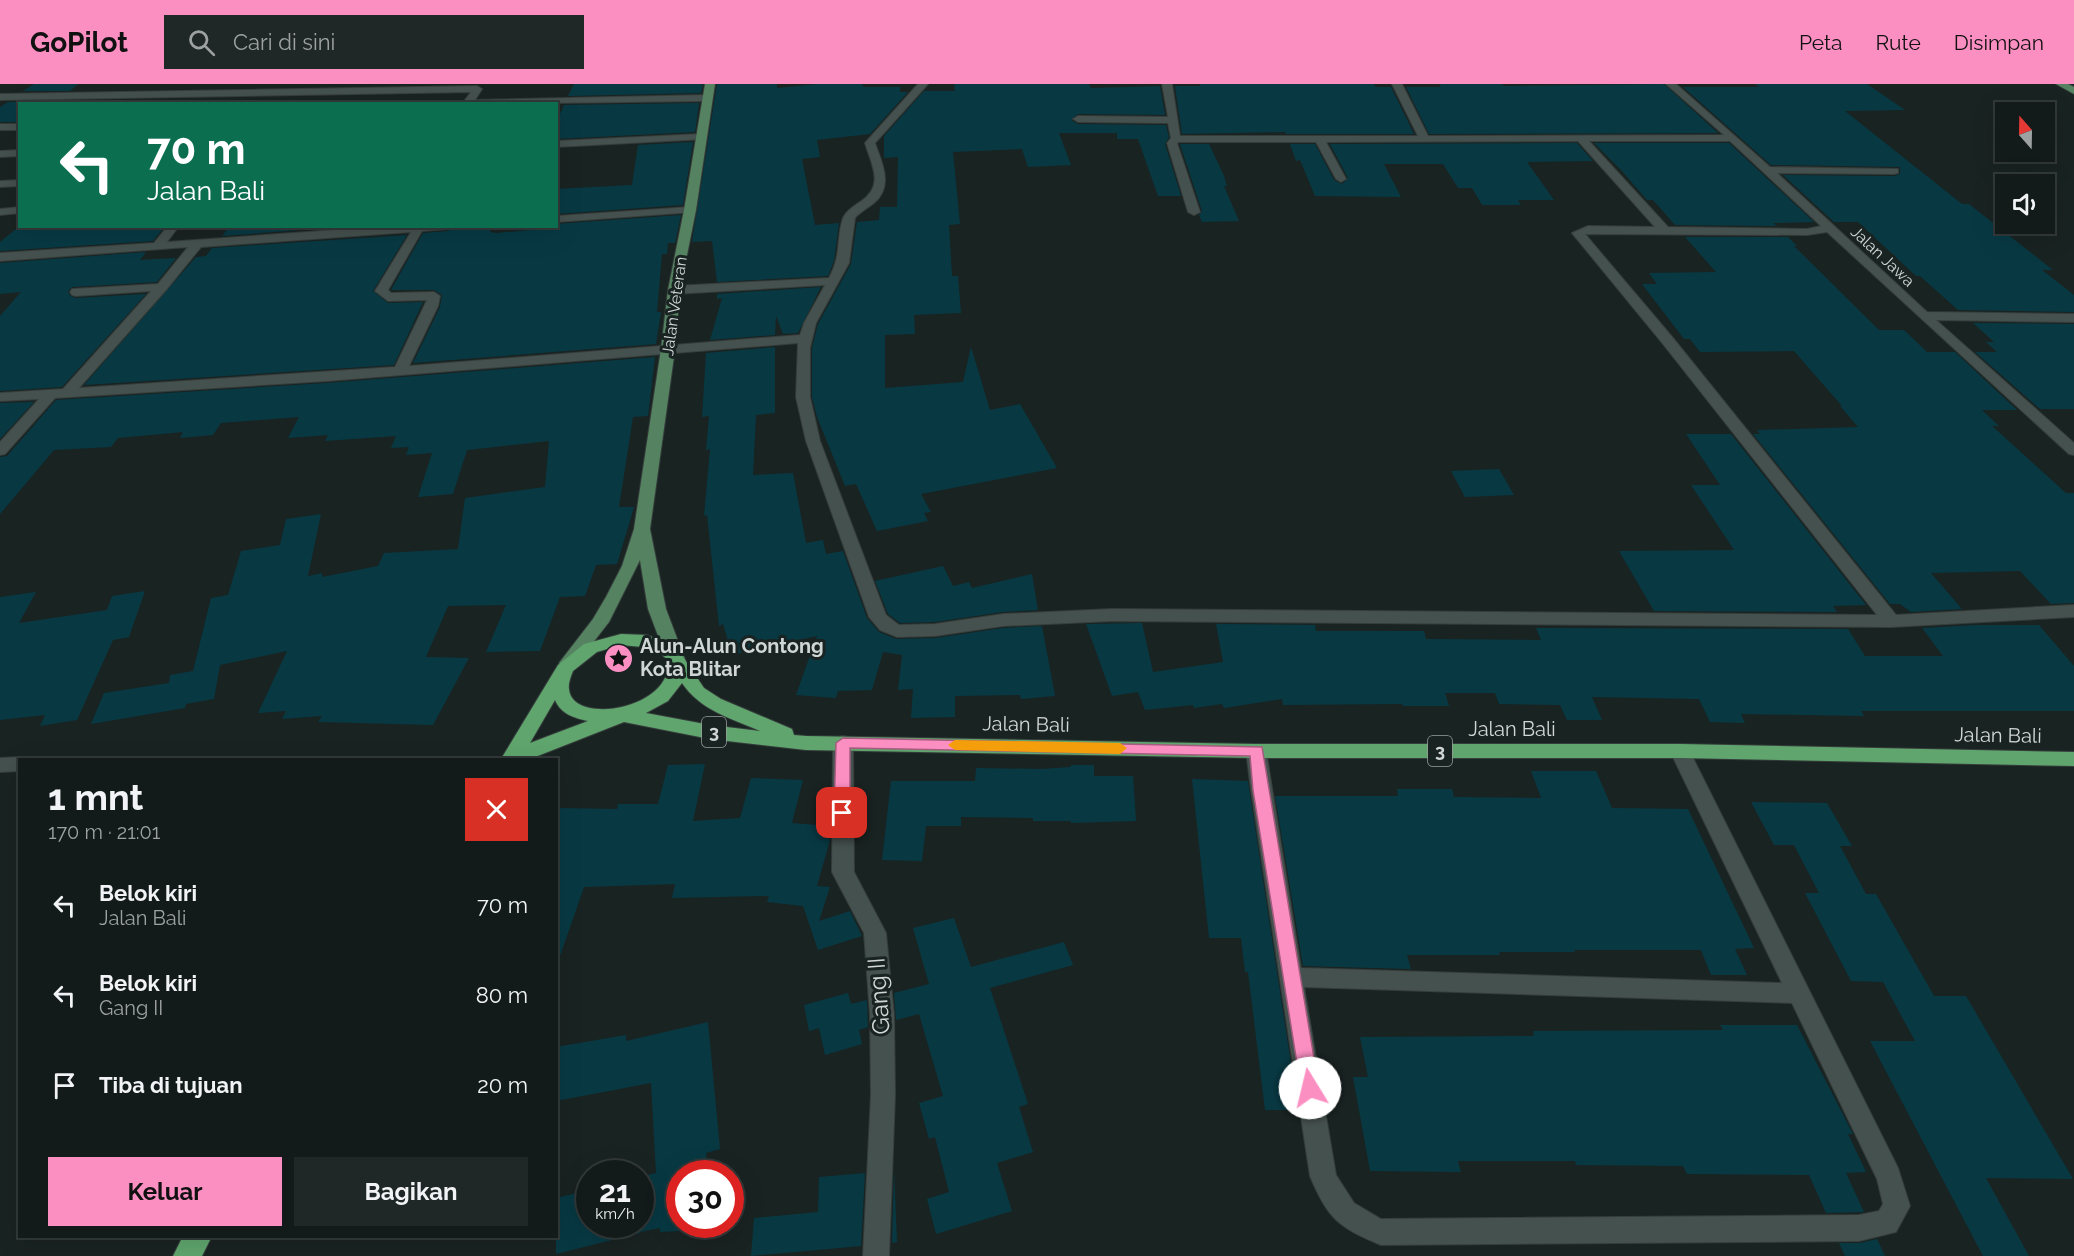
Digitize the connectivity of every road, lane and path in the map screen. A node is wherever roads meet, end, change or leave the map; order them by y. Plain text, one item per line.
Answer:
1 (710, 84) edge
2 (924, 84) edge
3 (1167, 84) edge
4 (1397, 84) edge
5 (1671, 84) edge
6 (2061, 84) edge
7 (328, 87) edge
8 (405, 87) edge
9 (479, 87) edge
10 (374, 91) junction
11 (2074, 91) edge
12 (0, 97) edge
13 (707, 98) junction
14 (363, 102) edge
15 (472, 102) edge
16 (488, 102) edge
17 (1078, 119) dead end
18 (1172, 120) junction
19 (0, 127) edge
20 (18, 127) edge
21 (701, 137) junction
22 (1319, 138) junction
23 (1424, 138) junction
24 (1733, 138) junction
25 (1176, 139) junction
26 (1581, 140) junction
27 (558, 144) edge
28 (18, 153) edge
29 (0, 154) edge
30 (1765, 170) junction
31 (1894, 171) dead end
32 (1341, 179) dead end
33 (18, 183) edge
34 (0, 184) edge
35 (18, 210) edge
36 (690, 210) junction
37 (1194, 212) dead end
38 (0, 213) edge
39 (558, 219) edge
40 (172, 228) edge
41 (418, 228) joint
42 (1663, 228) junction
43 (1829, 228) junction
44 (197, 244) junction
45 (158, 246) junction
46 (0, 257) edge
47 (825, 282) junction
48 (162, 287) junction
49 (674, 290) junction
50 (76, 292) dead end
51 (1924, 316) junction
52 (2074, 318) edge
53 (806, 338) junction
54 (668, 348) junction
55 (400, 370) junction
56 (68, 392) junction
57 (52, 393) junction
58 (0, 397) edge
59 (2068, 440) edge
60 (0, 451) edge
61 (2074, 452) edge
62 (642, 529) junction
63 (2074, 611) edge
64 (1891, 621) junction
65 (677, 662) junction
66 (564, 669) junction
67 (623, 715) junction
68 (806, 742) junction
69 (843, 743) junction
70 (1257, 751) junction
71 (1680, 751) junction
72 (513, 758) edge
73 (514, 758) edge
74 (2074, 759) edge
75 (18, 764) edge
76 (0, 765) edge
77 (1293, 977) junction
78 (1799, 993) junction
79 (198, 1238) edge
80 (186, 1256) edge
81 (876, 1256) edge

1 - 13 main road, Jalan Veteran
2 - 47 street
3 - 18 street
4 - 23 street
5 - 24 street, Jalan Jawa
6 - 11 main road
7 - 10 street
7 - 12 street
8 - 9 street
8 - 10 street
9 - 15 street
10 - 14 street
13 - 16 street
13 - 21 main road, Jalan Veteran
17 - 18 street
18 - 25 street
19 - 20 street
21 - 27 street
21 - 36 main road, Jalan Veteran
22 - 23 street
22 - 25 street
22 - 32 street
23 - 26 street
24 - 26 street
24 - 30 street, Jalan Jawa
25 - 37 street
26 - 42 street
28 - 29 street
30 - 31 street
30 - 43 street, Jalan Jawa
33 - 34 street
35 - 38 street
36 - 39 street
36 - 49 main road, Jalan Veteran
40 - 45 street
41 - 44 street
41 - 55 street
42 - 43 street
42 - 64 street
43 - 51 street, Jalan Jawa
44 - 45 street
44 - 48 street
45 - 46 street
47 - 49 street
47 - 53 street
48 - 50 street
48 - 56 street
49 - 54 main road, Jalan Veteran
51 - 52 street
51 - 59 street, Jalan Jawa
53 - 54 street
53 - 64 street
54 - 55 street
54 - 62 main road, Jalan Veteran
55 - 56 street
56 - 57 street
57 - 58 street
57 - 60 street
59 - 61 street, Jalan Jawa
62 - 65 main road, Jalan Veteran
62 - 66 main road, Jalan Veteran
63 - 64 street
65 - 66 highway, 3
65 - 67 highway, 3
65 - 68 highway, 3
66 - 67 highway, 3
66 - 72 highway, 3
67 - 68 highway, 3
67 - 73 highway, 3
68 - 69 highway, Jalan Bali / 3
69 - 70 highway, Jalan Bali / 3
69 - 81 street, Gang II
70 - 71 highway, Jalan Bali / 3
70 - 77 street
71 - 74 highway, Jalan Bali / 3
71 - 78 street
75 - 76 street
77 - 78 street
77 - 78 street
79 - 80 highway

